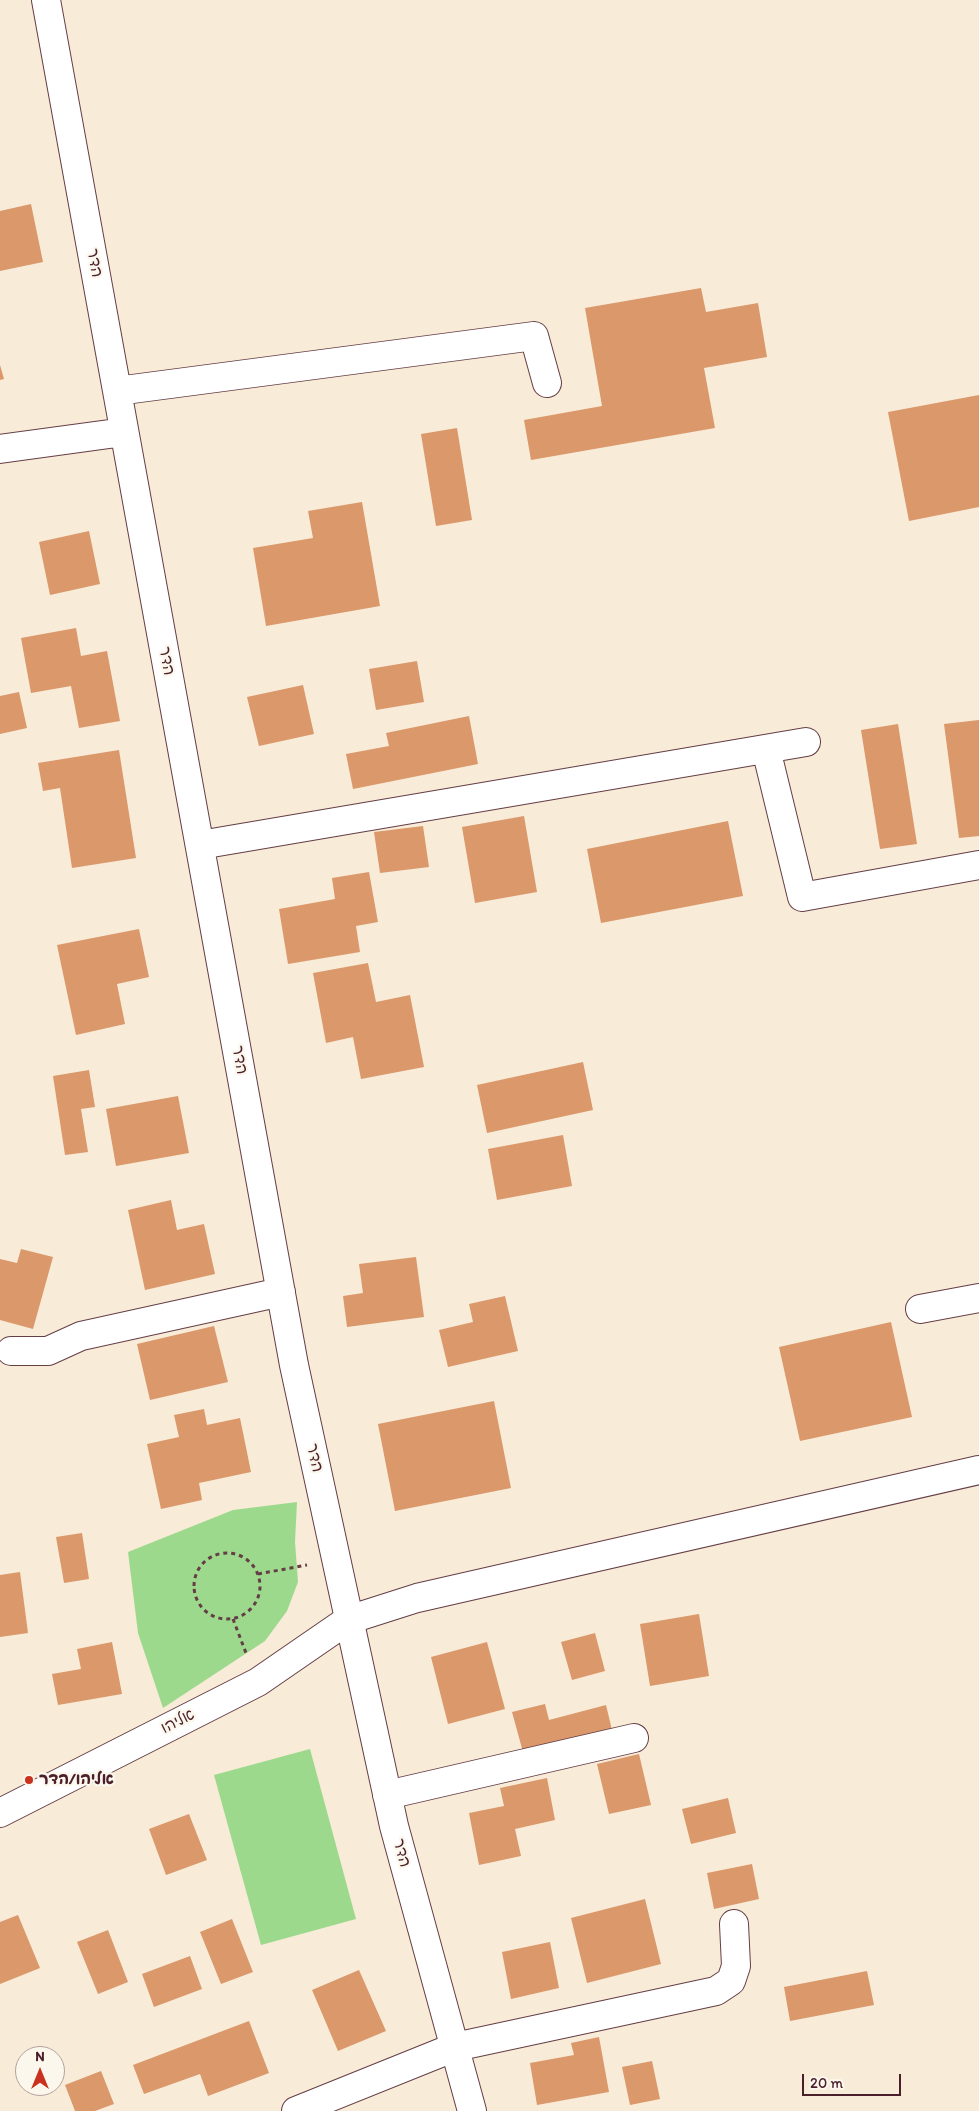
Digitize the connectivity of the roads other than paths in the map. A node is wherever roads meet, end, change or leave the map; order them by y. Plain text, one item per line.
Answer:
1 (46, 0) edge
2 (547, 383) dead end
3 (117, 391) junction
4 (124, 432) junction
5 (0, 449) edge
6 (806, 742) dead end
7 (766, 749) junction
8 (200, 845) junction
9 (979, 865) edge
10 (281, 1292) junction
11 (979, 1298) edge
12 (920, 1309) dead end
13 (11, 1351) dead end
14 (979, 1470) edge
15 (348, 1620) junction
16 (634, 1738) dead end
17 (387, 1795) junction
18 (0, 1812) edge
19 (734, 1924) dead end
20 (455, 2046) junction
21 (296, 2111) edge
22 (472, 2111) edge

1 - 3 street, הדר
2 - 3 street
3 - 4 street, הדר
4 - 5 street
4 - 8 street, הדר
6 - 7 street
7 - 8 street
7 - 9 street
8 - 10 street, הדר
10 - 13 street
10 - 15 street, הדר
11 - 12 street
14 - 15 street, אליהו
15 - 17 street, הדר
15 - 18 street, אליהו
16 - 17 street
17 - 20 street, הדר
19 - 20 street
20 - 21 street
20 - 22 street, הדר

